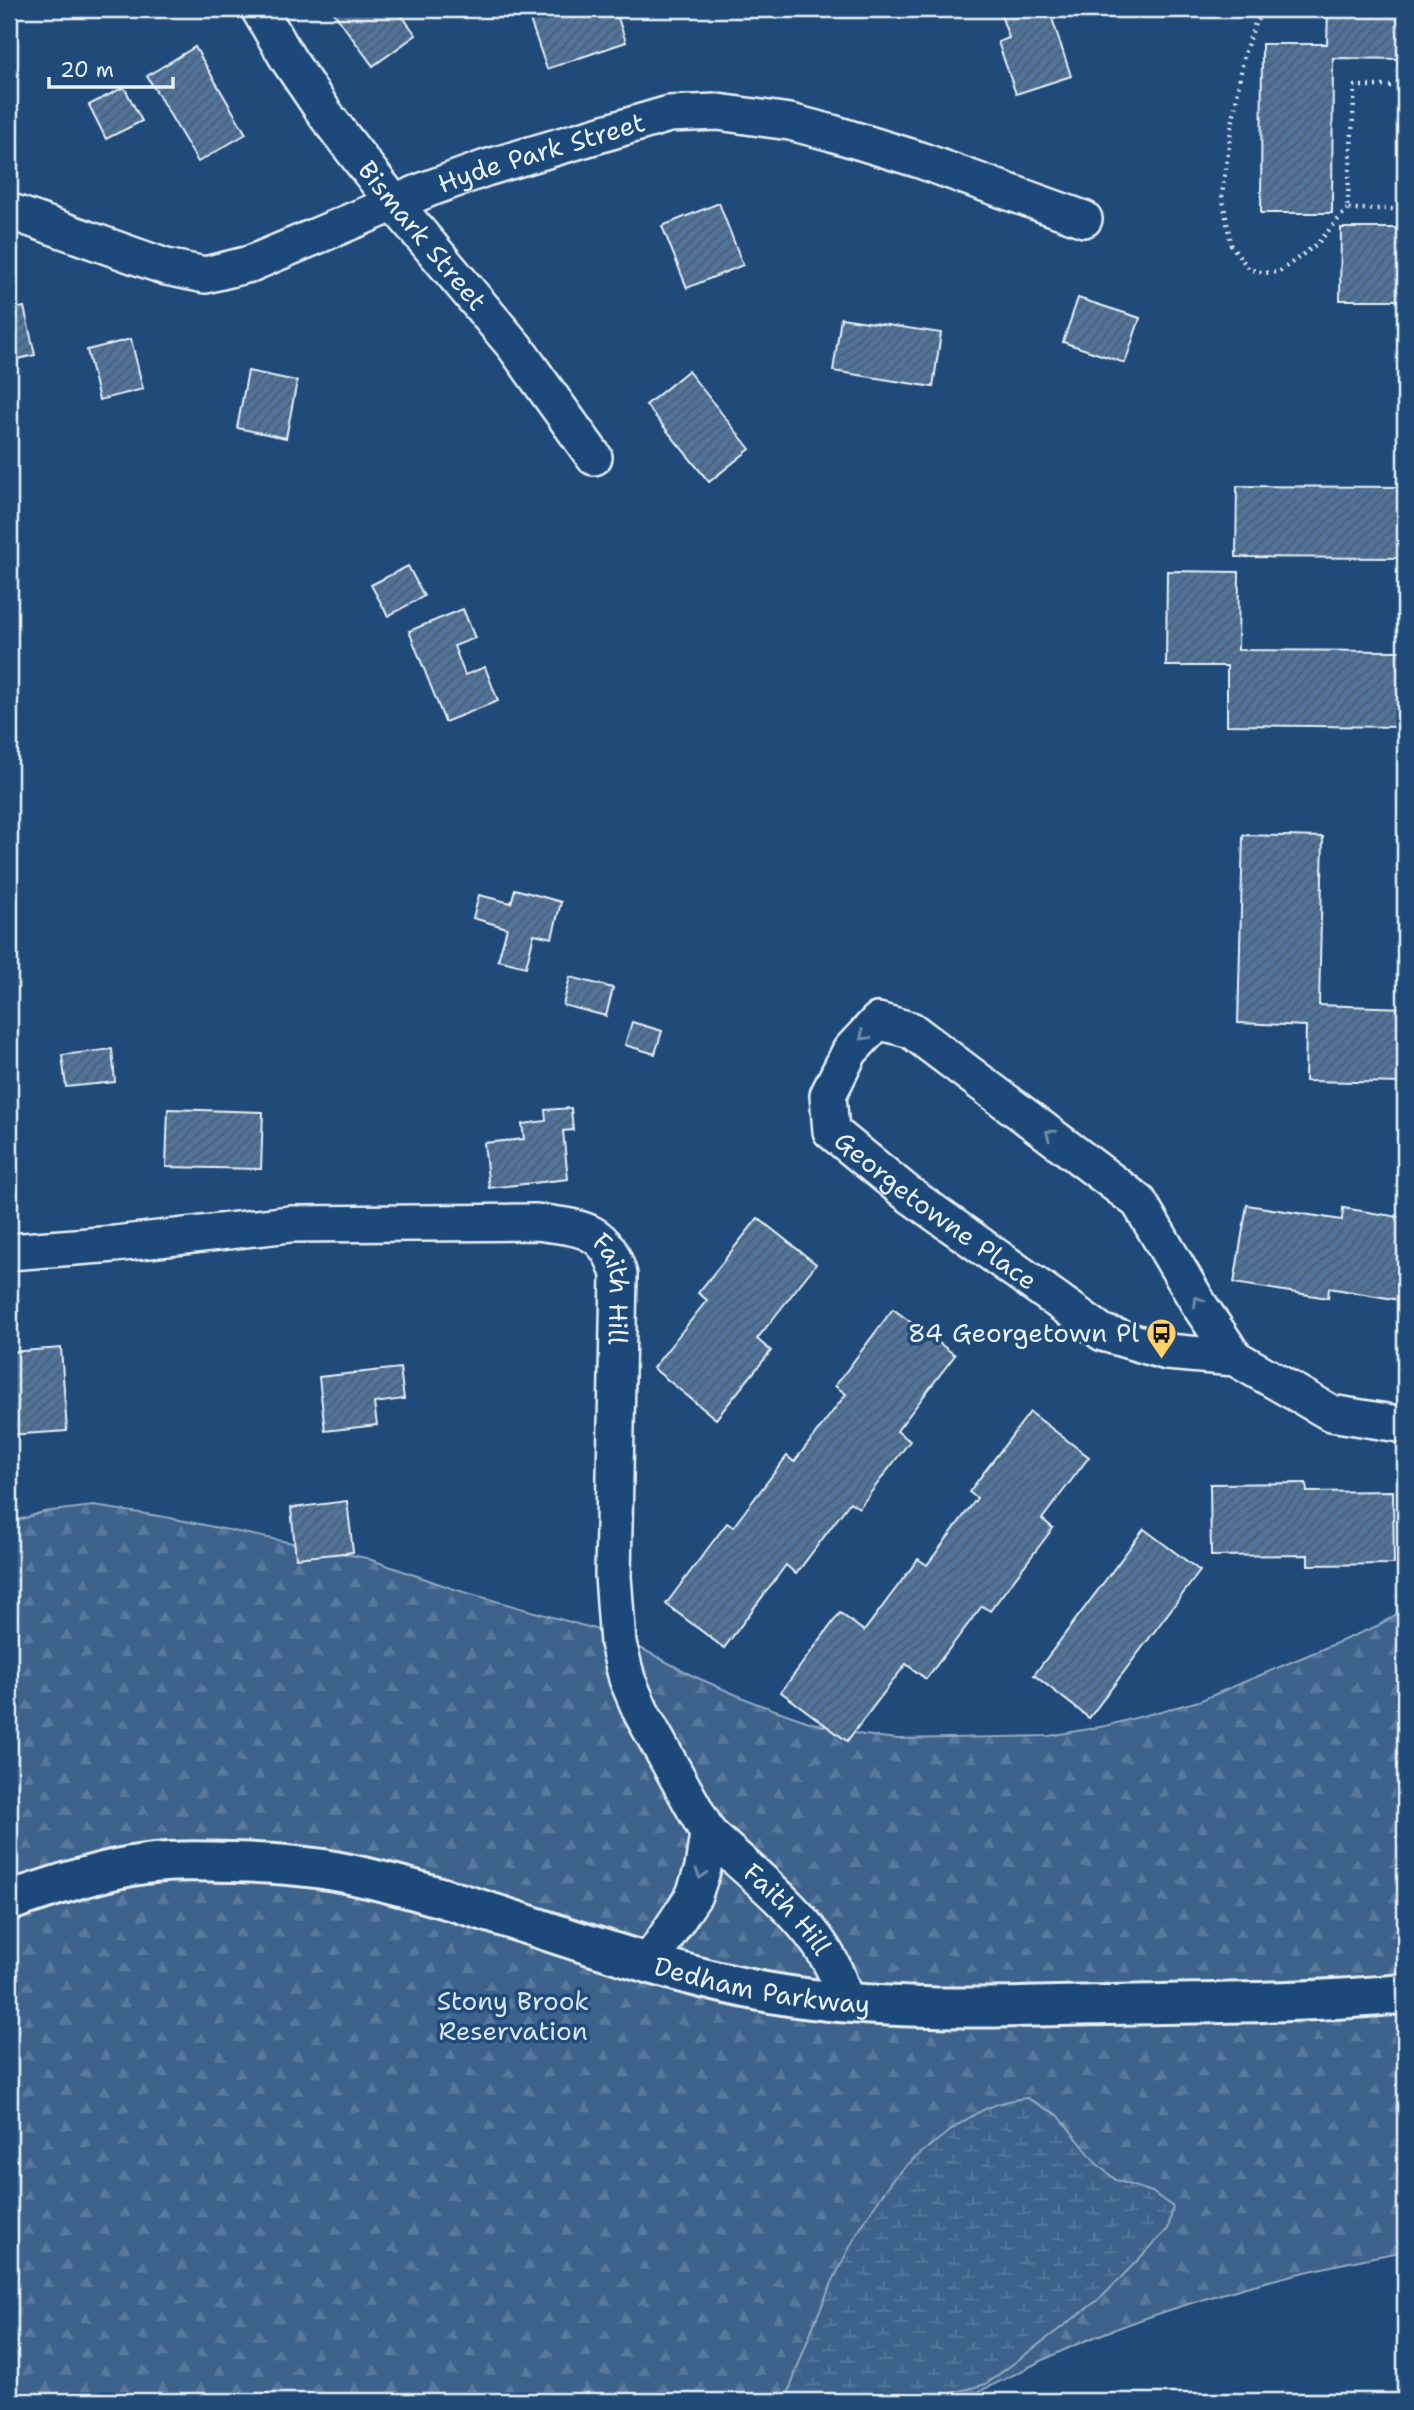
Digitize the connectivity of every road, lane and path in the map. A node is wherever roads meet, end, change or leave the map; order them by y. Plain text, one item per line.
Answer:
1 (259, 9) edge
2 (1269, 9) edge
3 (1405, 86) edge
4 (394, 203) junction
5 (1347, 209) junction
6 (1405, 209) edge
7 (9, 211) edge
8 (1084, 219) dead end
9 (594, 457) dead end
10 (9, 1252) edge
11 (1235, 1358) junction
12 (1405, 1425) edge
13 (708, 1833) junction
14 (9, 1901) edge
15 (648, 1964) junction
16 (1405, 1994) edge
17 (846, 2002) junction

1 - 4 street, Bismark Street
2 - 5 path
3 - 5 path
4 - 7 street, Hyde Park Street
4 - 8 street, Hyde Park Street
4 - 9 street, Bismark Street
5 - 6 path
10 - 13 street, Faith Hill
11 -> 11 street, Georgetowne Place
11 - 12 street, Georgetowne Place
13 -> 15 street, Faith Hill
13 - 17 street, Faith Hill
14 - 15 main road, Dedham Parkway
15 - 17 main road, Dedham Parkway
16 - 17 main road, Dedham Parkway

